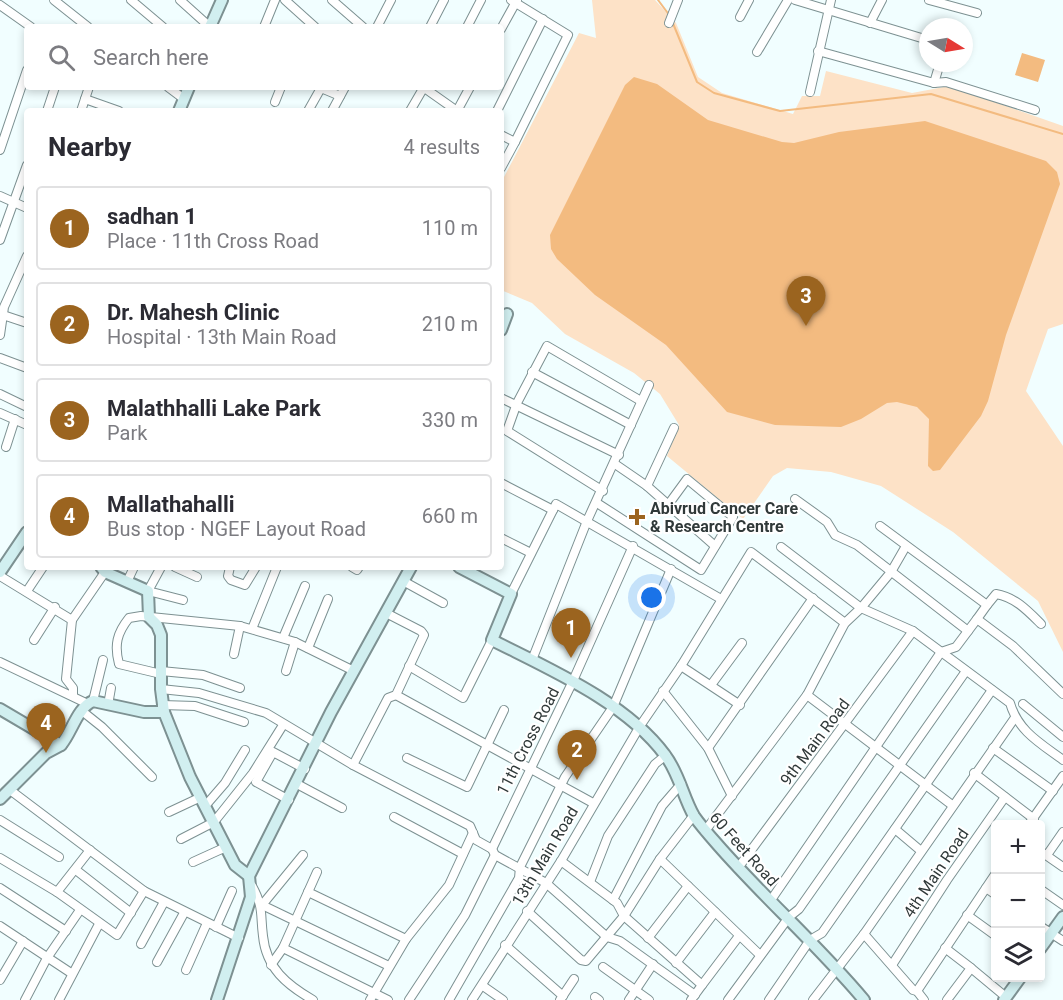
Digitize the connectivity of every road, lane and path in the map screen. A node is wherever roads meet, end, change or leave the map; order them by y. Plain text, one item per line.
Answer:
1 (54, 0) edge
2 (131, 0) edge
3 (180, 0) edge
4 (222, 0) edge
5 (275, 0) edge
6 (285, 0) edge
7 (332, 0) edge
8 (380, 0) edge
9 (444, 0) edge
10 (481, 0) edge
11 (678, 0) edge
12 (749, 0) edge
13 (789, 0) edge
14 (795, 0) edge
15 (831, 0) edge
16 (882, 0) edge
17 (929, 0) edge
18 (515, 1) edge
19 (389, 3) edge
20 (0, 5) edge
21 (828, 11) junction
22 (977, 13) dead end
23 (740, 17) dead end
24 (543, 19) junction
25 (870, 22) junction
26 (669, 23) dead end
27 (27, 24) edge
28 (84, 24) edge
29 (159, 24) edge
30 (207, 24) edge
31 (211, 24) edge
32 (265, 24) edge
33 (307, 24) edge
34 (360, 24) edge
35 (378, 24) edge
36 (432, 24) edge
37 (469, 24) edge
38 (504, 24) edge
39 (919, 37) edge
40 (818, 51) junction
41 (757, 52) dead end
42 (937, 72) edge
43 (24, 79) edge
44 (934, 83) junction
45 (55, 90) edge
46 (88, 90) edge
47 (172, 90) edge
48 (188, 90) edge
49 (280, 90) edge
50 (320, 90) edge
51 (326, 90) edge
52 (343, 90) edge
53 (421, 90) edge
54 (435, 90) edge
55 (468, 90) edge
56 (810, 92) dead end
57 (340, 96) junction
58 (85, 99) junction
59 (184, 99) junction
60 (275, 102) dead end
61 (48, 108) edge
62 (82, 108) edge
63 (110, 108) edge
64 (180, 108) edge
65 (310, 108) edge
66 (335, 108) edge
67 (412, 108) edge
68 (454, 108) edge
69 (459, 108) edge
70 (498, 108) edge
71 (1035, 110) dead end
72 (504, 136) edge
73 (515, 142) junction
74 (505, 149) edge
75 (0, 150) edge
76 (24, 173) edge
77 (0, 196) edge
78 (13, 202) junction
79 (24, 207) edge
80 (0, 240) edge
81 (24, 263) edge
82 (507, 314) dead end
83 (1, 315) edge
84 (24, 322) edge
85 (504, 322) edge
86 (0, 335) edge
87 (0, 358) edge
88 (24, 367) edge
89 (532, 372) junction
90 (649, 384) dead end
91 (0, 393) edge
92 (504, 399) edge
93 (641, 401) junction
94 (517, 403) junction
95 (24, 405) edge
96 (0, 412) edge
97 (15, 419) junction
98 (24, 424) edge
99 (631, 425) junction
100 (674, 428) dead end
101 (6, 447) dead end
102 (619, 455) junction
103 (615, 464) junction
104 (504, 485) edge
105 (647, 486) junction
106 (603, 491) junction
107 (795, 499) dead end
108 (597, 503) junction
109 (668, 505) junction
110 (553, 510) junction
111 (587, 521) junction
112 (880, 526) dead end
113 (24, 536) edge
114 (504, 540) edge
115 (633, 546) junction
116 (716, 546) junction
117 (906, 546) junction
118 (781, 548) dead end
119 (531, 553) junction
120 (671, 569) junction
121 (41, 570) edge
122 (103, 570) edge
123 (133, 570) edge
124 (159, 570) edge
125 (182, 570) edge
126 (229, 570) edge
127 (254, 570) edge
128 (276, 570) edge
129 (410, 570) edge
130 (465, 570) edge
131 (891, 572) junction
132 (0, 574) edge
133 (197, 577) dead end
134 (404, 581) junction
135 (127, 582) junction
136 (305, 586) dead end
137 (27, 591) junction
138 (148, 591) junction
139 (511, 594) junction
140 (813, 598) junction
141 (328, 599) dead end
142 (721, 599) junction
143 (183, 600) dead end
144 (443, 603) dead end
145 (987, 605) junction
146 (55, 607) junction
147 (861, 608) junction
148 (386, 613) junction
149 (149, 617) junction
150 (977, 619) junction
151 (72, 620) junction
152 (845, 623) junction
153 (1041, 624) dead end
154 (240, 626) junction
155 (252, 629) junction
156 (913, 631) junction
157 (968, 632) junction
158 (283, 638) junction
159 (34, 640) dead end
160 (492, 640) junction
161 (296, 642) junction
162 (742, 643) dead end
163 (308, 648) junction
164 (941, 652) junction
165 (234, 654) dead end
166 (103, 660) dead end
167 (532, 660) junction
168 (0, 662) edge
169 (409, 666) junction
170 (681, 666) junction
171 (966, 670) junction
172 (286, 671) dead end
173 (354, 671) junction
174 (161, 672) junction
175 (572, 683) junction
176 (711, 685) junction
177 (111, 688) dead end
178 (240, 688) dead end
179 (161, 689) junction
180 (992, 690) junction
181 (663, 691) junction
182 (1063, 694) edge
183 (396, 695) junction
184 (807, 695) junction
185 (73, 696) junction
186 (1023, 704) dead end
187 (88, 705) junction
188 (108, 705) junction
189 (740, 705) junction
190 (614, 707) junction
191 (0, 709) edge
192 (163, 709) junction
193 (504, 710) dead end
194 (1014, 718) junction
195 (244, 722) dead end
196 (283, 725) junction
197 (845, 725) junction
198 (640, 726) junction
199 (1063, 737) edge
200 (61, 745) junction
201 (317, 745) junction
202 (488, 745) junction
203 (708, 748) junction
204 (875, 748) junction
205 (993, 748) junction
206 (245, 750) dead end
207 (666, 756) junction
208 (406, 758) dead end
209 (1063, 760) edge
210 (353, 765) junction
211 (899, 766) junction
212 (530, 767) junction
213 (305, 769) junction
214 (974, 773) junction
215 (1063, 776) edge
216 (152, 777) dead end
217 (297, 784) junction
218 (681, 784) junction
219 (561, 786) junction
220 (925, 786) junction
221 (10, 790) junction
222 (1053, 791) junction
223 (732, 795) junction
224 (1005, 797) junction
225 (0, 799) edge
226 (289, 800) junction
227 (203, 801) junction
228 (592, 803) junction
229 (952, 805) junction
230 (342, 808) dead end
231 (169, 812) dead end
232 (694, 815) junction
233 (394, 817) dead end
234 (0, 820) edge
235 (1029, 820) edge
236 (1032, 820) edge
237 (214, 822) junction
238 (895, 829) junction
239 (705, 831) junction
240 (1063, 832) edge
241 (473, 833) junction
242 (181, 839) dead end
243 (226, 847) junction
244 (90, 850) junction
245 (921, 851) junction
246 (493, 852) junction
247 (1045, 852) edge
248 (463, 854) junction
249 (1045, 854) edge
250 (303, 855) dead end
251 (59, 857) dead end
252 (0, 858) edge
253 (660, 859) junction
254 (561, 861) junction
255 (193, 862) dead end
256 (520, 867) junction
257 (1063, 867) edge
258 (738, 868) junction
259 (76, 870) junction
260 (317, 872) dead end
261 (995, 874) edge
262 (250, 879) junction
263 (590, 882) junction
264 (546, 883) junction
265 (688, 886) junction
266 (0, 888) edge
267 (986, 888) junction
268 (144, 891) junction
269 (232, 891) dead end
270 (57, 892) junction
271 (308, 892) junction
272 (991, 892) edge
273 (1045, 892) edge
274 (613, 900) junction
275 (771, 900) junction
276 (164, 902) junction
277 (262, 905) junction
278 (1063, 905) edge
279 (80, 910) junction
280 (527, 911) junction
281 (715, 912) junction
282 (131, 913) junction
283 (184, 913) junction
284 (967, 915) junction
285 (624, 916) junction
286 (789, 917) junction
287 (1063, 917) edge
288 (295, 921) junction
289 (207, 923) junction
290 (99, 924) junction
291 (0, 926) edge
292 (216, 927) junction
293 (1044, 928) edge
294 (66, 931) junction
295 (991, 932) edge
296 (1052, 933) junction
297 (864, 934) junction
298 (739, 936) junction
299 (607, 937) junction
300 (239, 938) junction
301 (648, 938) junction
302 (406, 939) junction
303 (810, 940) junction
304 (23, 941) junction
305 (1063, 941) edge
306 (1045, 943) edge
307 (141, 944) dead end
308 (505, 945) junction
309 (283, 948) junction
310 (945, 948) junction
311 (760, 955) junction
312 (48, 958) junction
313 (157, 962) dead end
314 (676, 963) junction
315 (652, 964) junction
316 (271, 965) junction
317 (892, 965) junction
318 (389, 966) junction
319 (603, 967) dead end
320 (837, 968) junction
321 (971, 968) junction
322 (186, 970) dead end
323 (71, 973) junction
324 (574, 979) dead end
325 (0, 980) edge
326 (1017, 982) edge
327 (702, 985) junction
328 (483, 986) junction
329 (636, 990) junction
330 (917, 991) junction
331 (372, 997) edge
332 (561, 998) edge
333 (693, 998) edge
334 (858, 998) edge
335 (1005, 999) edge
336 (25, 1000) edge
337 (59, 1000) edge
338 (217, 1000) edge
339 (313, 1000) edge
340 (388, 1000) edge
341 (410, 1000) edge
342 (448, 1000) edge
343 (472, 1000) edge
344 (503, 1000) edge
345 (629, 1000) edge
346 (649, 1000) edge
347 (728, 1000) edge
348 (769, 1000) edge
349 (813, 1000) edge
350 (924, 1000) edge
351 (947, 1000) edge

1 - 28 street
2 - 29 street
3 - 30 street
4 - 31 street
5 - 32 street
6 - 33 street
7 - 34 street
8 - 19 street
9 - 36 street
10 - 37 street
11 - 26 street
12 - 23 street
13 - 41 street
14 - 21 street
15 - 21 street
16 - 25 street
17 - 22 street
18 - 24 street
18 - 38 street
19 - 35 street
20 - 27 street
21 - 25 street
21 - 40 street
24 - 70 street
24 - 73 street
25 - 39 street
40 - 44 street
40 - 56 street
42 - 44 street
43 - 75 street
44 - 71 street
45 - 61 street
46 - 58 street
47 - 59 street
48 - 59 street
49 - 60 street
50 - 65 street
51 - 57 street
52 - 57 street
53 - 67 street
54 - 68 street
55 - 69 street
57 - 66 street
58 - 62 street
58 - 63 street
59 - 64 street
72 - 73 street
73 - 74 street
76 - 78 street
77 - 78 street
78 - 79 street
78 - 80 street
81 - 83 street
82 - 85 street
83 - 84 street
83 - 86 street
87 - 88 street
89 - 93 street
89 - 94 street
89 - 99 street
90 - 93 street
91 - 95 street
92 - 94 street
93 - 99 street
94 - 102 street
94 - 106 street
96 - 97 street
97 - 98 street
97 - 101 street
99 - 102 street
100 - 105 street
102 - 103 street
103 - 105 street
103 - 106 street
104 - 110 street
105 - 109 street
106 - 108 street
107 - 131 street
108 - 111 street
108 - 116 street
109 - 116 street
109 - 116 street
110 - 111 street
110 - 119 street
111 - 115 street
111 - 167 street
112 - 117 street
113 - 132 street
114 - 119 street
115 - 120 street
115 - 175 street, 11th Cross Road
117 - 131 street
117 - 145 street
118 - 147 street
119 - 139 street
120 - 142 street
120 - 190 street
121 - 137 street
122 - 135 street
122 - 151 street
123 - 135 street
124 - 138 street
125 - 133 street
126 - 127 street
128 - 155 street
129 - 134 street
130 - 139 street
131 - 147 street
131 - 157 street
132 - 137 street
134 - 144 street
134 - 148 street
135 - 138 street
136 - 158 street
137 - 146 street
138 - 143 street
138 - 149 street
139 - 160 street
140 - 142 street, 13th Main Road
140 - 152 street
140 - 189 street
141 - 163 street
142 - 170 street, 13th Main Road
145 - 150 street
145 - 153 street
146 - 151 street
146 - 159 street
147 - 152 street
147 - 156 street
148 - 169 street
148 - 173 street
149 - 154 street
149 - 174 street
149 - 174 street
150 - 157 street
150 - 182 street
151 - 185 street
152 - 184 street
154 - 155 street
154 - 165 street
155 - 158 street
156 - 164 street
156 - 197 street, 9th Main Road
157 - 164 street
158 - 161 street
160 - 167 street, 60 Feet Road
160 - 169 street
161 - 163 street
161 - 172 street
162 - 176 street
163 - 173 street
164 - 171 street
164 - 204 street
166 - 187 street
167 - 175 street, 60 Feet Road
168 - 185 street
169 - 183 street
170 - 176 street
170 - 181 street, 13th Main Road
171 - 180 street
171 - 211 street
173 - 201 street
174 - 178 street
174 - 179 street
175 - 190 street, 60 Feet Road
175 - 212 street, 11th Cross Road
176 - 189 street
177 - 188 street
179 - 192 street
179 - 196 street
180 - 194 street
180 - 220 street
181 - 198 street, 13th Main Road
181 - 203 street
183 - 202 street
183 - 210 street
184 - 197 street
184 - 223 street
185 - 187 street
186 - 199 street
187 - 188 street
187 - 200 street
187 - 216 street
188 - 192 street
189 - 203 street
190 - 198 street, 60 Feet Road
190 - 219 street
191 - 200 street
192 - 195 street
192 - 227 street
193 - 202 street
194 - 205 street
194 - 209 street
196 - 201 street
196 - 237 street
197 - 204 street
197 - 258 street, 9th Main Road
198 - 207 street, 60 Feet Road
198 - 228 street, 13th Main Road
200 - 221 street
201 - 210 street
201 - 213 street
202 - 208 street
202 - 212 street
203 - 223 street
204 - 211 street
204 - 275 street
205 - 214 street
205 - 222 street
206 - 227 street
207 - 218 street, 60 Feet Road
207 - 263 street
210 - 241 street
211 - 220 street
211 - 286 street
212 - 219 street
212 - 246 street, 11th Cross Road
213 - 217 street
213 - 226 street
214 - 224 street
214 - 229 street
215 - 222 street
217 - 226 street
217 - 230 street
218 - 232 street, 60 Feet Road
218 - 274 street
219 - 228 street
219 - 256 street
220 - 229 street
220 - 238 street
221 - 225 street
221 - 244 street
222 - 236 street
223 - 239 street
224 - 235 street
224 - 317 street, 4th Main Road
226 - 262 street
227 - 231 street
227 - 237 street
228 - 254 street, 13th Main Road
229 - 245 street
232 - 239 street, 60 Feet Road
232 - 253 street
233 - 248 street
234 - 251 street
237 - 242 street
237 - 243 street
238 - 245 street
238 - 303 street
239 - 258 street, 60 Feet Road
240 - 247 street
241 - 246 street
241 - 248 street
243 - 255 street
243 - 262 street
244 - 259 street
244 - 268 street
245 - 297 street
246 - 256 street
246 - 341 street, 11th Cross Road
248 - 302 street
249 - 257 street
250 - 277 street
252 - 270 street
253 - 265 street
253 - 285 street
254 - 263 street
254 - 264 street, 13th Main Road
256 - 264 street
256 - 342 street
258 - 275 street, 60 Feet Road
259 - 270 street
259 - 282 street
260 - 271 street
261 - 267 street
262 - 277 street
262 - 300 street
263 - 274 street
264 - 280 street, 13th Main Road
264 - 299 street
265 - 281 street
265 - 301 street
266 - 294 street
267 - 272 street
267 - 284 street
268 - 276 street
268 - 282 street
269 - 292 street
270 - 279 street
271 - 288 street
271 - 302 street
273 - 278 street
274 - 285 street
275 - 286 street, 60 Feet Road
276 - 283 street
276 - 307 street
277 - 288 street
277 - 316 street
279 - 290 street
279 - 294 street
280 - 299 street
280 - 308 street, 13th Main Road
281 - 298 street
281 - 314 street
282 - 290 street
283 - 289 street
283 - 313 street
284 - 295 street
284 - 310 street
285 - 299 street
285 - 301 street
286 - 303 street, 60 Feet Road
286 - 311 street
287 - 296 street
288 - 309 street
288 - 318 street
289 - 292 street
289 - 322 street
290 - 323 street
291 - 304 street
292 - 300 street
293 - 296 street
294 - 312 street
296 - 305 street
296 - 306 street
297 - 317 street
297 - 320 street
298 - 311 street
298 - 327 street
299 - 315 street
300 - 338 street
301 - 314 street
302 - 318 street
303 - 320 street, 60 Feet Road
303 - 348 street
304 - 312 street
304 - 325 street
308 - 328 street, 13th Main Road
308 - 332 street
309 - 316 street
309 - 331 street
310 - 321 street
310 - 330 street
311 - 347 street
312 - 323 street
312 - 336 street
314 - 327 street
315 - 329 street
315 - 333 street
316 - 339 street
317 - 330 street
318 - 331 street
319 - 329 street
320 - 334 street, 60 Feet Road
320 - 349 street
321 - 335 street
321 - 351 street
323 - 337 street
324 - 332 street
326 - 335 street
327 - 333 street
328 - 343 street, 13th Main Road
328 - 344 street
329 - 345 street
329 - 346 street
330 - 350 street
331 - 340 street

